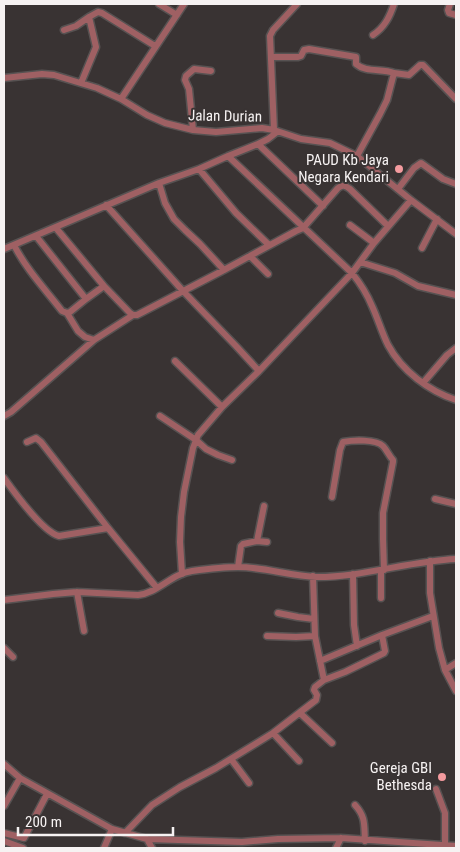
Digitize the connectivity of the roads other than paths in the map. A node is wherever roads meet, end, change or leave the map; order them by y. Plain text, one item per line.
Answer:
1 (159, 4) edge
2 (184, 4) edge
3 (297, 4) edge
4 (394, 4) edge
5 (450, 4) edge
6 (177, 15) junction
7 (456, 15) edge
8 (88, 17) junction
9 (64, 30) dead end
10 (374, 35) dead end
11 (155, 46) junction
12 (271, 57) junction
13 (211, 71) dead end
14 (394, 74) junction
15 (4, 78) edge
16 (81, 83) junction
17 (121, 99) junction
18 (456, 99) edge
19 (193, 130) junction
20 (276, 131) junction
21 (258, 144) junction
22 (228, 156) junction
23 (357, 156) junction
24 (198, 169) junction
25 (159, 184) junction
26 (456, 184) edge
27 (398, 189) junction
28 (411, 200) junction
29 (106, 205) junction
30 (323, 206) junction
31 (437, 219) junction
32 (350, 225) dead end
33 (388, 226) junction
34 (56, 228) junction
35 (303, 228) junction
36 (456, 234) edge
37 (36, 236) junction
38 (374, 243) junction
39 (14, 245) junction
40 (269, 245) junction
41 (4, 248) edge
42 (422, 248) dead end
43 (250, 256) junction
44 (360, 262) junction
45 (224, 270) junction
46 (352, 273) junction
47 (268, 274) dead end
48 (104, 286) junction
49 (183, 291) junction
50 (456, 295) edge
51 (86, 299) junction
52 (67, 313) junction
53 (133, 315) junction
54 (94, 340) junction
55 (456, 348) edge
56 (175, 361) dead end
57 (259, 371) junction
58 (423, 383) junction
59 (456, 400) edge
60 (222, 407) junction
61 (4, 416) edge
62 (160, 416) dead end
63 (196, 440) junction
64 (27, 442) dead end
65 (232, 460) dead end
66 (4, 478) edge
67 (332, 497) dead end
68 (436, 499) dead end
69 (456, 504) edge
70 (264, 506) dead end
71 (108, 528) junction
72 (257, 541) junction
73 (267, 542) dead end
74 (456, 559) edge
75 (430, 561) junction
76 (238, 567) junction
77 (382, 570) junction
78 (182, 574) junction
79 (352, 574) junction
80 (313, 576) junction
81 (157, 588) junction
82 (77, 592) junction
83 (381, 598) dead end
84 (4, 600) edge
85 (278, 613) dead end
86 (433, 616) junction
87 (314, 618) junction
88 (84, 631) dead end
89 (382, 635) junction
90 (267, 636) dead end
91 (316, 636) junction
92 (357, 646) junction
93 (4, 648) edge
94 (13, 657) dead end
95 (320, 661) junction
96 (456, 663) edge
97 (445, 670) junction
98 (324, 680) junction
99 (456, 691) edge
100 (300, 713) junction
101 (273, 733) junction
102 (332, 743) dead end
103 (231, 759) junction
104 (299, 761) dead end
105 (4, 764) edge
106 (20, 778) junction
107 (248, 783) dead end
108 (436, 789) dead end
109 (47, 794) junction
110 (355, 804) dead end
111 (4, 806) edge
112 (112, 829) junction
113 (4, 833) edge
114 (125, 833) junction
115 (340, 838) junction
116 (147, 839) junction
117 (4, 841) edge
118 (365, 841) junction
119 (445, 845) junction
120 (456, 846) edge
121 (23, 848) edge
122 (104, 848) edge
123 (152, 848) edge
124 (336, 848) edge

1 - 6 street
2 - 6 street
3 - 12 street
4 - 10 street
5 - 7 street
6 - 11 street
8 - 9 street
8 - 11 street
8 - 16 street
11 - 17 street
12 - 14 street
12 - 20 street
13 - 19 street
14 - 18 street
14 - 23 street
15 - 16 street, Jalan Durian
16 - 17 street, Jalan Durian
17 - 19 street, Jalan Durian
19 - 20 street, Jalan Durian
20 - 21 street
20 - 23 street, Jalan Durian
21 - 22 street
21 - 30 street
22 - 24 street
22 - 35 street
23 - 27 street, Jalan Durian
24 - 25 street
24 - 40 street
25 - 29 street
25 - 45 street
26 - 27 street
27 - 28 street, Jalan Durian
28 - 31 street, Jalan Durian
28 - 33 street
29 - 34 street
29 - 49 street
30 - 33 street
30 - 35 street
31 - 36 street, Jalan Durian
31 - 42 street
32 - 38 street
33 - 38 street
34 - 37 street
34 - 48 street
35 - 40 street
35 - 46 street
37 - 39 street
37 - 51 street
38 - 44 street
39 - 41 street
39 - 52 street
40 - 43 street
43 - 45 street
43 - 47 street
44 - 46 street
44 - 50 street
45 - 49 street
46 - 57 street
46 - 58 street
48 - 51 street
48 - 53 street
49 - 53 street
49 - 57 street
51 - 52 street
52 - 54 street
53 - 54 street
54 - 61 street
55 - 58 street
56 - 60 street
57 - 60 street
58 - 59 street
60 - 63 street
62 - 63 street
63 - 65 street
63 - 78 street
64 - 71 street
66 - 71 street
67 - 77 street
68 - 69 street
70 - 72 street
71 - 81 street
72 - 73 street
72 - 76 street
74 - 75 street
75 - 77 street
75 - 86 street
76 - 78 street
76 - 80 street
77 - 79 street
77 - 83 street
78 - 81 street
79 - 80 street
79 - 92 street
80 - 87 street
81 - 82 street
82 - 84 street
82 - 88 street
85 - 87 street
86 - 89 street
86 - 97 street
87 - 91 street
89 - 92 street
89 - 98 street
90 - 91 street
91 - 95 street
92 - 95 street
93 - 94 street
95 - 98 street
96 - 97 street
97 - 99 street
98 - 100 street
100 - 101 street
100 - 102 street
101 - 103 street
101 - 104 street
103 - 107 street
103 - 114 street
105 - 106 street
106 - 109 street
106 - 111 street
108 - 119 street
109 - 112 street
109 - 113 street
110 - 118 street
112 - 114 street
112 - 122 street
114 - 116 street
115 - 116 street
115 - 118 street
115 - 124 street
116 - 123 street
117 - 121 street
118 - 119 street
119 - 120 street

